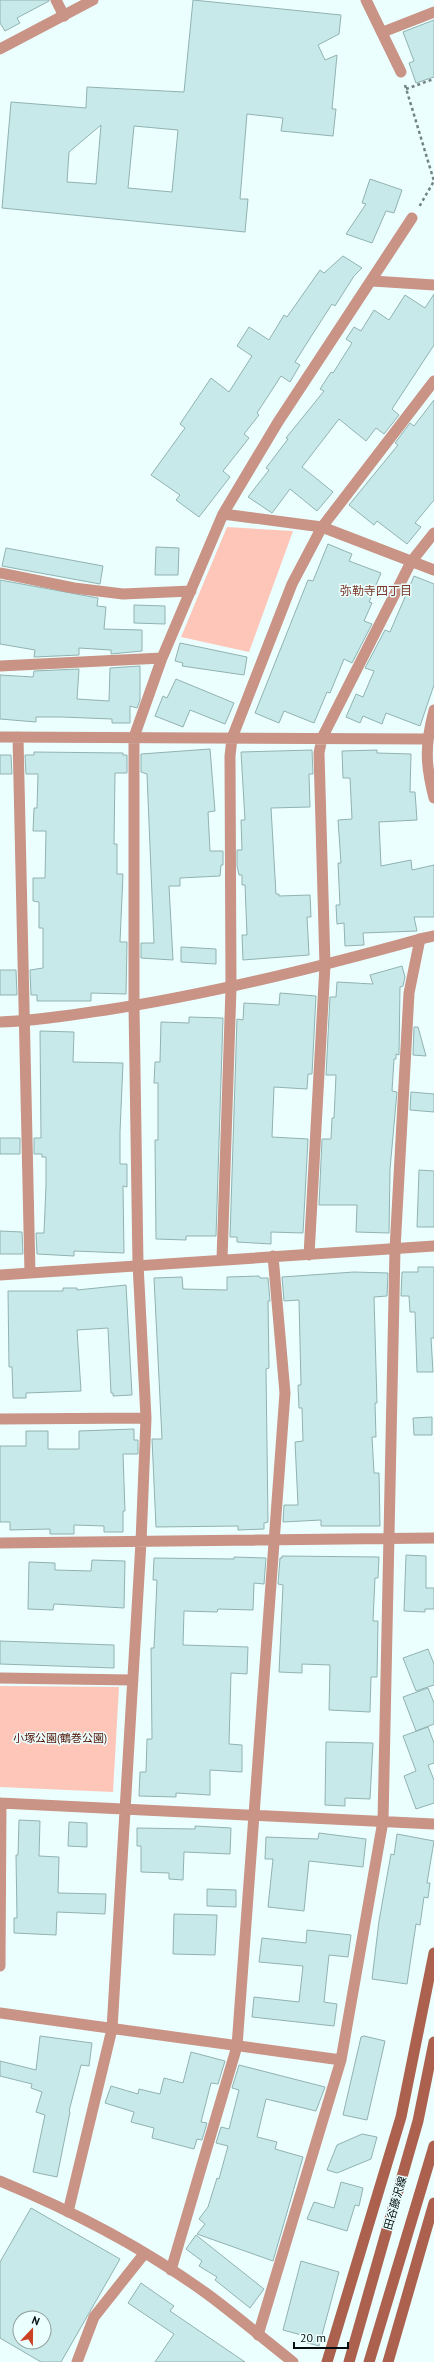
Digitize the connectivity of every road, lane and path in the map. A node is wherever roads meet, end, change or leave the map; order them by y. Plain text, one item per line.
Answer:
1 (56, 0) edge
2 (93, 0) edge
3 (366, 0) edge
4 (434, 12) edge
5 (64, 16) junction
6 (383, 32) junction
7 (0, 49) edge
8 (401, 72) joint
9 (434, 79) edge
10 (406, 89) junction
11 (412, 218) joint
12 (373, 280) junction
13 (434, 285) edge
14 (434, 381) edge
15 (223, 514) junction
16 (322, 527) junction
17 (434, 533) edge
18 (411, 562) junction
19 (434, 570) edge
20 (0, 573) edge
21 (191, 591) junction
22 (162, 658) junction
23 (0, 666) edge
24 (434, 710) edge
25 (0, 737) edge
26 (18, 737) junction
27 (134, 737) junction
28 (232, 738) junction
29 (322, 738) junction
30 (427, 739) junction
31 (434, 798) edge
32 (434, 936) edge
33 (420, 939) junction
34 (325, 965) junction
35 (231, 988) junction
36 (134, 1006) junction
37 (0, 1022) edge
38 (25, 1022) junction
39 (434, 1246) edge
40 (395, 1249) junction
41 (309, 1255) junction
42 (273, 1256) junction
43 (222, 1259) junction
44 (138, 1264) junction
45 (30, 1273) junction
46 (0, 1275) edge
47 (146, 1418) junction
48 (0, 1420) edge
49 (389, 1538) junction
50 (434, 1538) edge
51 (274, 1540) junction
52 (141, 1542) junction
53 (0, 1543) edge
54 (0, 1678) edge
55 (133, 1680) junction
56 (1, 1803) edge
57 (125, 1810) junction
58 (253, 1816) junction
59 (383, 1821) junction
60 (434, 1824) edge
61 (434, 1953) edge
62 (0, 1966) edge
63 (0, 2013) edge
64 (112, 2029) junction
65 (434, 2042) edge
66 (237, 2046) junction
67 (341, 2060) junction
68 (434, 2146) edge
69 (0, 2181) edge
70 (434, 2203) edge
71 (68, 2212) junction
72 (144, 2254) junction
73 (171, 2270) junction
74 (258, 2335) junction
75 (77, 2362) edge
76 (293, 2362) edge
77 (327, 2362) edge
78 (349, 2362) edge
79 (369, 2362) edge
80 (388, 2362) edge

1 - 5 street
2 - 5 street
3 - 6 street
4 - 6 street
5 - 7 street
6 - 8 street
8 - 10 path
9 - 10 path
10 - 11 path
11 - 12 street
12 - 13 street
12 - 15 street
14 - 16 street
15 - 16 street
15 - 21 street
16 - 18 street
16 - 28 street
17 - 18 street
18 - 19 street
18 - 29 street
20 - 21 street
21 - 22 street
22 - 23 street
22 - 27 street
24 - 30 street
25 - 26 street
26 - 27 street
26 - 38 street
27 - 28 street
27 - 36 street
28 - 29 street
28 - 35 street
29 - 30 street
29 - 34 street
30 - 31 street
32 - 33 street
33 - 34 street
33 - 40 street
34 - 35 street
34 - 41 street
35 - 36 street
35 - 43 street
36 - 38 street
36 - 44 street
37 - 38 street
38 - 45 street
39 - 40 street
40 - 41 street
40 - 49 street
41 - 42 street
42 - 43 street
42 - 51 street
43 - 44 street
44 - 45 street
44 - 47 street
45 - 46 street
47 - 48 street
47 - 52 street
49 - 50 street
49 - 51 street
49 - 59 street
51 - 52 street
51 - 58 street
52 - 53 street
52 - 55 street
54 - 55 street
55 - 57 street
56 - 57 street
56 - 62 street
57 - 58 street
57 - 64 street
58 - 59 street
58 - 66 street
59 - 60 street
59 - 67 street
61 - 77 main road
63 - 64 street
64 - 66 street
64 - 71 street
65 - 78 main road, 田谷藤沢線
66 - 67 street
66 - 73 street
67 - 74 street
68 - 79 main road, 田谷藤沢線
69 - 71 street
70 - 80 main road
71 - 72 street
72 - 73 street
72 - 75 street
73 - 74 street
74 - 76 street

